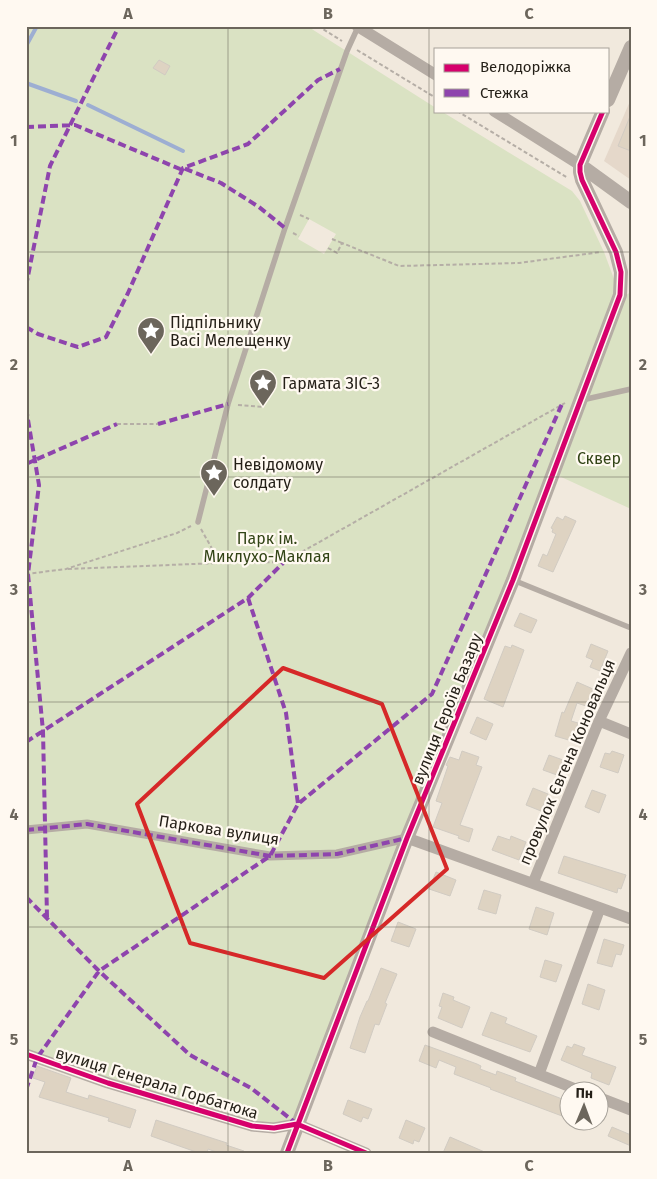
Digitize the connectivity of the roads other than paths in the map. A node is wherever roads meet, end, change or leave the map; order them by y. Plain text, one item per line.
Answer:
1 (357, 26) edge
2 (631, 47) edge
3 (434, 74) edge
4 (610, 95) edge
5 (496, 112) edge
6 (603, 112) edge
7 (580, 164) junction
8 (631, 202) edge
9 (631, 258) edge
10 (621, 272) junction
11 (631, 389) edge
12 (580, 400) junction
13 (198, 522) road end
14 (513, 580) junction
15 (631, 628) edge
16 (631, 653) edge
17 (600, 721) junction
18 (631, 734) edge
19 (26, 830) edge
20 (407, 838) junction
21 (533, 883) junction
22 (600, 908) junction
23 (631, 919) edge
24 (433, 1032) dead end
25 (26, 1054) edge
26 (539, 1074) junction
27 (560, 1083) edge
28 (610, 1102) edge
29 (631, 1110) edge
30 (298, 1124) junction
31 (287, 1153) edge
32 (366, 1153) edge

1 - 3 street
1 - 13 lane
2 - 4 street
5 - 7 street
6 - 7 street
7 - 8 street
7 - 10 street
9 - 10 street
10 - 12 street, вулиця Героїв Базару
11 - 12 lane
12 - 14 street, вулиця Героїв Базару
14 - 15 lane
14 - 20 street, вулиця Героїв Базару
16 - 17 street, провулок Євгена Коновальця
17 - 18 street
17 - 21 street, провулок Євгена Коновальця
19 - 20 street, Паркова вулиця
20 - 21 street
20 - 30 street, вулиця Героїв Базару
21 - 22 street
22 - 23 street
22 - 26 street
24 - 26 street
25 - 30 street, вулиця Генерала Горбатюка
26 - 27 street
28 - 29 street
30 - 31 street, вулиця Героїв Базару
30 - 32 street

